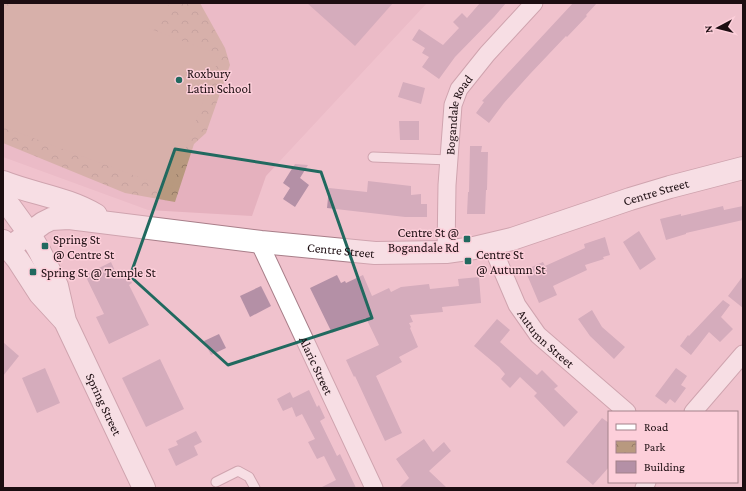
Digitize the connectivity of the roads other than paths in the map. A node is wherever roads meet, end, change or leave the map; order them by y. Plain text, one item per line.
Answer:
1 (534, 3) edge
2 (373, 157) dead end
3 (449, 160) junction
4 (743, 168) edge
5 (3, 182) edge
6 (3, 200) edge
7 (109, 222) junction
8 (29, 233) junction
9 (259, 242) junction
10 (491, 244) junction
11 (5, 248) edge
12 (446, 252) junction
13 (65, 321) junction
14 (743, 354) edge
15 (626, 411) edge
16 (694, 411) edge
17 (216, 482) dead end
18 (144, 488) edge
19 (255, 488) edge
20 (374, 488) edge

1 - 3 street, Bogandale Road
2 - 3 lane
3 - 12 street, Bogandale Road
4 - 10 main road, Centre Street
5 - 7 main road
6 - 8 main road
7 - 8 main road, Centre Street
7 - 9 main road, Centre Street
8 - 11 main road, Centre Street
8 - 13 main road, Spring Street
9 - 12 main road, Centre Street
9 - 20 street, Alaric Street
10 - 12 main road, Centre Street
10 - 15 street, Autumn Street
11 - 13 main road, Spring Street
13 - 18 main road, Spring Street
14 - 16 street
17 - 19 lane

